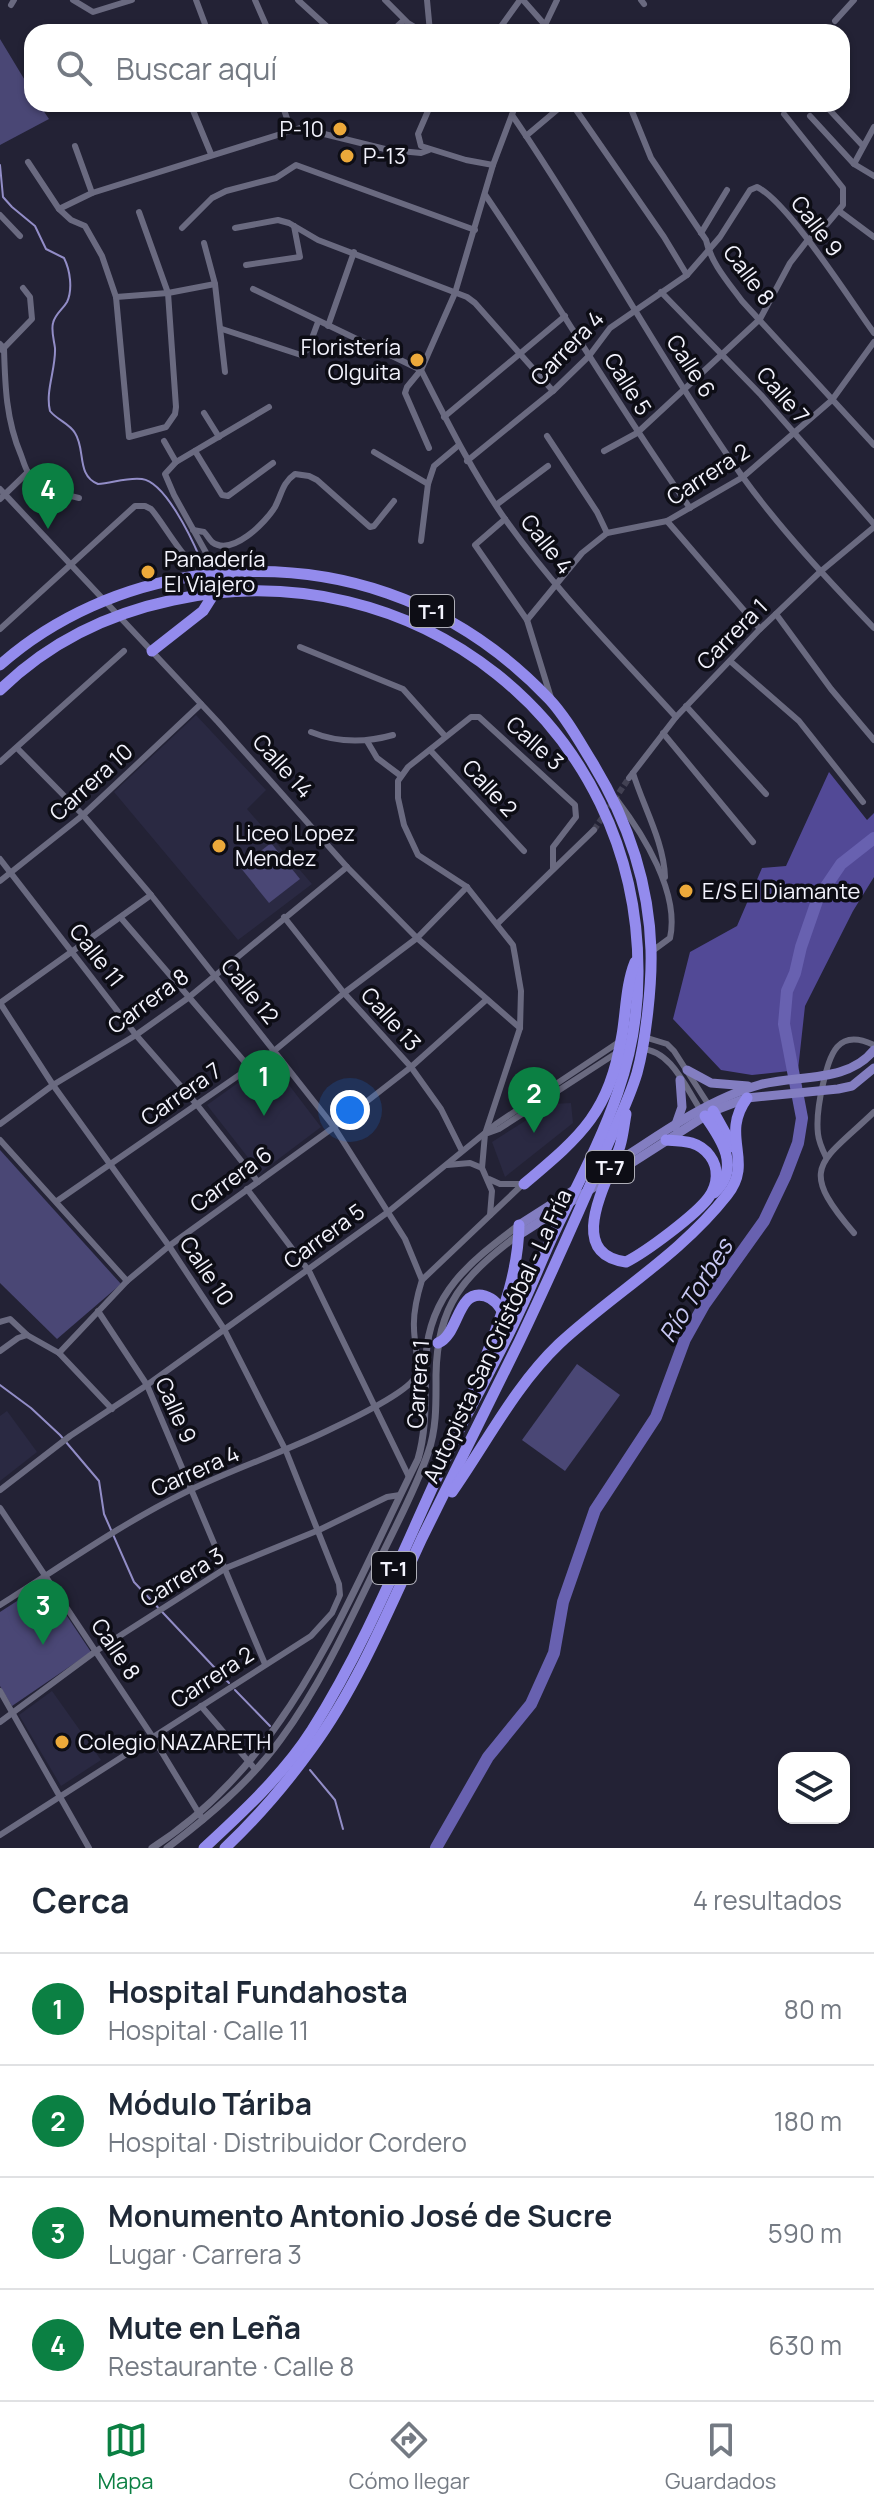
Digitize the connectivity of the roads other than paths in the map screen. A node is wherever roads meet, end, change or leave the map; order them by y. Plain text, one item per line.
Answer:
1 (73, 0) edge
2 (132, 0) edge
3 (196, 0) edge
4 (255, 0) edge
5 (298, 0) edge
6 (385, 0) edge
7 (427, 0) edge
8 (521, 0) edge
9 (557, 0) edge
10 (854, 0) edge
11 (404, 20) junction
12 (835, 21) dead end
13 (205, 24) edge
14 (266, 24) edge
15 (324, 24) edge
16 (400, 24) edge
17 (410, 24) edge
18 (429, 24) edge
19 (503, 24) edge
20 (540, 24) edge
21 (546, 24) edge
22 (194, 112) edge
23 (285, 112) edge
24 (428, 112) edge
25 (513, 112) edge
26 (554, 112) edge
27 (578, 112) edge
28 (632, 112) edge
29 (831, 112) edge
30 (784, 114) dead end
31 (512, 115) junction
32 (810, 116) dead end
33 (874, 127) edge
34 (291, 130) junction
35 (526, 136) junction
36 (75, 146) dead end
37 (863, 146) junction
38 (429, 150) junction
39 (211, 154) junction
40 (28, 162) dead end
41 (854, 164) junction
42 (493, 165) junction
43 (874, 176) edge
44 (753, 188) joint
45 (727, 190) dead end
46 (92, 193) junction
47 (486, 196) junction
48 (59, 209) junction
49 (839, 211) junction
50 (139, 212) dead end
51 (0, 215) edge
52 (294, 226) junction
53 (182, 228) dead end
54 (235, 228) dead end
55 (475, 230) junction
56 (701, 233) junction
57 (20, 236) dead end
58 (874, 237) edge
59 (807, 241) junction
60 (204, 243) dead end
61 (354, 252) junction
62 (709, 252) junction
63 (246, 265) dead end
64 (687, 275) junction
65 (215, 284) junction
66 (23, 288) dead end
67 (253, 289) dead end
68 (661, 292) junction
69 (168, 293) junction
70 (455, 293) junction
71 (116, 297) junction
72 (634, 311) junction
73 (565, 316) junction
74 (760, 319) junction
75 (318, 322) junction
76 (328, 326) junction
77 (222, 329) junction
78 (874, 333) edge
79 (874, 342) edge
80 (1, 348) edge
81 (721, 352) junction
82 (518, 354) junction
83 (589, 356) junction
84 (421, 370) junction
85 (225, 372) dead end
86 (684, 389) junction
87 (553, 391) junction
88 (832, 400) junction
89 (269, 407) dead end
90 (204, 413) dead end
91 (444, 417) junction
92 (637, 433) junction
93 (793, 435) junction
94 (547, 436) dead end
95 (219, 437) junction
96 (164, 441) dead end
97 (459, 445) junction
98 (874, 445) edge
99 (429, 448) dead end
100 (195, 451) junction
101 (604, 451) dead end
102 (374, 452) dead end
103 (467, 461) junction
104 (176, 462) junction
105 (273, 463) dead end
106 (548, 466) dead end
107 (28, 472) junction
108 (743, 477) junction
109 (428, 484) junction
110 (2, 494) edge
111 (79, 498) dead end
112 (394, 501) dead end
113 (496, 505) junction
114 (690, 508) junction
115 (505, 519) junction
116 (667, 521) junction
117 (874, 525) edge
118 (193, 530) junction
119 (607, 533) junction
120 (421, 541) dead end
121 (72, 563) junction
122 (214, 567) junction
123 (226, 572) junction
124 (820, 572) junction
125 (555, 584) junction
126 (215, 592) junction
127 (776, 614) junction
128 (527, 620) junction
129 (0, 628) edge
130 (874, 628) edge
131 (760, 629) junction
132 (300, 647) dead end
133 (124, 651) dead end
134 (152, 651) junction
135 (730, 661) junction
136 (0, 665) edge
137 (0, 690) edge
138 (551, 702) junction
139 (201, 704) junction
140 (686, 706) junction
141 (676, 717) junction
142 (311, 732) dead end
143 (663, 733) junction
144 (393, 735) dead end
145 (445, 736) junction
146 (874, 740) edge
147 (367, 741) junction
148 (17, 748) junction
149 (430, 750) junction
150 (0, 762) edge
151 (401, 776) junction
152 (603, 780) junction
153 (766, 794) dead end
154 (863, 802) dead end
155 (83, 815) junction
156 (594, 830) tunnel mouth
157 (753, 842) dead end
158 (524, 851) dead end
159 (0, 859) edge
160 (347, 867) junction
161 (553, 868) junction
162 (11, 873) junction
163 (0, 881) edge
164 (665, 881) junction
165 (467, 887) junction
166 (151, 895) junction
167 (284, 917) junction
168 (121, 918) junction
169 (497, 924) junction
170 (417, 938) junction
171 (651, 952) junction
172 (72, 953) junction
173 (214, 975) junction
174 (344, 993) junction
175 (188, 998) junction
176 (486, 1000) junction
177 (0, 1003) edge
178 (632, 1004) junction
179 (520, 1028) junction
180 (136, 1035) junction
181 (874, 1048) edge
182 (274, 1051) junction
183 (633, 1065) junction
184 (249, 1067) junction
185 (411, 1067) junction
186 (874, 1068) edge
187 (687, 1070) junction
188 (680, 1080) junction
189 (759, 1084) junction
190 (53, 1085) junction
191 (747, 1098) junction
192 (198, 1106) junction
193 (707, 1110) junction
194 (874, 1112) edge
195 (0, 1124) edge
196 (334, 1127) junction
197 (675, 1127) junction
198 (485, 1134) junction
199 (612, 1137) junction
200 (0, 1140) edge
201 (666, 1140) junction
202 (462, 1151) junction
203 (737, 1154) junction
204 (826, 1157) junction
205 (111, 1163) junction
206 (444, 1166) junction
207 (482, 1168) junction
208 (489, 1179) junction
209 (258, 1182) junction
210 (524, 1184) junction
211 (247, 1189) junction
212 (709, 1198) junction
213 (57, 1201) junction
214 (388, 1212) junction
215 (490, 1215) junction
216 (519, 1230) junction
217 (854, 1233) dead end
218 (169, 1246) junction
219 (309, 1271) junction
220 (422, 1280) junction
221 (127, 1281) junction
222 (98, 1311) junction
223 (504, 1314) junction
224 (0, 1322) edge
225 (224, 1329) junction
226 (27, 1335) junction
227 (438, 1343) junction
228 (0, 1351) edge
229 (59, 1353) junction
230 (147, 1385) junction
231 (376, 1407) junction
232 (112, 1409) junction
233 (460, 1430) junction
234 (286, 1451) junction
235 (409, 1477) junction
236 (0, 1490) edge
237 (191, 1490) junction
238 (400, 1495) junction
239 (0, 1508) edge
240 (430, 1522) junction
241 (319, 1530) junction
242 (226, 1568) junction
243 (45, 1576) junction
244 (339, 1584) joint
245 (0, 1605) edge
246 (96, 1651) junction
247 (265, 1664) junction
248 (0, 1691) edge
249 (201, 1706) junction
250 (13, 1714) junction
251 (0, 1722) edge
252 (152, 1736) junction
253 (248, 1762) junction
254 (255, 1769) junction
255 (61, 1797) junction
256 (199, 1812) junction
257 (203, 1820) junction
258 (0, 1835) edge
259 (89, 1848) edge
260 (152, 1848) edge
261 (167, 1848) edge
262 (204, 1848) edge
263 (225, 1848) edge

1 - 2 street
3 - 13 street
4 - 14 street
5 - 15 street
6 - 11 street
7 - 18 street
8 - 19 street
8 - 20 street
9 - 21 street
10 - 12 street
11 - 16 street
11 - 17 street
22 - 39 street
23 - 34 street
24 - 38 street
25 - 31 street
26 - 35 street
27 - 64 street
28 - 56 street, Calle 8
29 - 37 street
30 - 49 street
31 - 35 street, Calle 6
31 - 42 street
32 - 41 street
33 - 37 street
34 - 38 street
34 - 39 street
35 - 72 street, Calle 6
36 - 46 street
37 - 41 street
38 - 42 street
39 - 46 street
40 - 48 street
41 - 43 street
42 - 47 street
44 - 59 street, Calle 9
44 - 62 street, Carrera 4
45 - 56 street
46 - 48 street
47 - 55 street
47 - 73 street, Calle 5
48 - 71 street
49 - 58 street
49 - 59 street
50 - 69 street
51 - 57 street
52 - 54 street
52 - 61 street
52 - 63 street
53 - 55 street
55 - 70 street
56 - 62 street, Calle 8
59 - 74 street
59 - 78 street, Calle 9
60 - 65 street
61 - 70 street
61 - 76 street
62 - 64 street, Carrera 4
62 - 74 street, Calle 8
64 - 68 street, Carrera 4
65 - 69 street
65 - 77 street
66 - 80 street
67 - 75 street
68 - 72 street, Carrera 4
68 - 81 street, Calle 7
69 - 71 street
69 - 71 street
70 - 82 street
70 - 84 street
72 - 83 street, Carrera 4
72 - 86 street, Calle 6
73 - 82 street
73 - 83 street, Calle 5
74 - 81 street
74 - 88 street, Calle 8
75 - 76 street
75 - 77 street
76 - 84 street
77 - 85 street
79 - 88 street, Carrera 2
80 - 107 street
81 - 86 street
81 - 93 street, Calle 7
82 - 87 street
82 - 91 street
83 - 87 street, Carrera 4
83 - 92 street, Calle 5
84 - 91 street, Calle 4
84 - 99 street
86 - 92 street
86 - 108 street, Calle 6
87 - 103 street, Carrera 4
88 - 93 street, Carrera 2
88 - 98 street, Calle 8
89 - 95 street
90 - 95 street
91 - 97 street, Calle 4
92 - 101 street
92 - 114 street, Calle 5
93 - 108 street, Carrera 2
93 - 117 street, Calle 7
94 - 119 street
95 - 100 street
96 - 104 street
97 - 103 street, Calle 4
97 - 109 street
100 - 104 street
100 - 105 street
102 - 109 street
103 - 113 street, Calle 4
104 - 118 street
106 - 113 street
107 - 110 street
107 - 111 street
108 - 114 street, Carrera 2
108 - 124 street, Calle 6
109 - 120 street
110 - 121 street
112 - 118 street
113 - 115 street, Calle 4
114 - 116 street, Carrera 2
115 - 125 street, Calle 4
115 - 128 street
116 - 119 street, Carrera 2
116 - 131 street
117 - 124 street, Carrera 1
118 - 122 street
119 - 125 street, Carrera 2
121 - 122 street
121 - 129 street
121 - 134 street, Calle 14
122 - 123 street
123 - 136 highway, Autopista San Cristóbal - La Fría / T-1
123 - 138 highway, Autopista San Cristóbal - La Fría / T-1
124 - 127 street, Carrera 1
124 - 130 street, Calle 6
125 - 128 street, Carrera 2
125 - 141 street, Calle 4
126 - 134 highway
126 - 137 highway, T-1
126 - 178 highway, T-1
127 - 131 street, Carrera 1
127 - 146 street
128 - 138 street
131 - 135 street, Carrera 1
132 - 145 street
133 - 148 street
134 - 139 street, Calle 14
135 - 140 street, Carrera 1
135 - 154 street
138 - 152 highway, Autopista San Cristóbal - La Fría / T-1
139 - 155 street, Carrera 10
139 - 160 street, Calle 14
140 - 141 street, Carrera 1
140 - 153 street
141 - 143 street, Carrera 1
142 - 147 street
143 - 157 street
143 - 164 street, Carrera 1
144 - 147 street
145 - 149 street, Calle 3
145 - 161 street, Calle 3
147 - 151 street
148 - 150 street
148 - 155 street, Calle 12
149 - 151 street, Calle 3
149 - 158 street, Calle 2
151 - 165 street
152 - 164 street
152 - 171 highway, Autopista San Cristóbal - La Fría / T-1
155 - 162 street, Carrera 10
155 - 166 street, Calle 12
156 - 161 street
159 - 162 street, Calle 11
160 - 167 street, Carrera 8
160 - 170 street, Calle 14
161 - 169 street
162 - 163 street, Carrera 10
162 - 172 street, Calle 11
164 - 171 street
165 - 169 street
165 - 170 street, Carrera 7
166 - 168 street
166 - 173 street, Calle 12
167 - 173 street, Carrera 8
167 - 174 street, Calle 13
168 - 172 street
168 - 175 street
169 - 179 street
170 - 174 street, Carrera 7
170 - 176 street, Calle 14
171 - 183 highway, Autopista San Cristóbal - La Fría / T-1
172 - 177 street
172 - 180 street, Calle 11
173 - 175 street, Carrera 8
173 - 182 street, Calle 12
174 - 182 street, Carrera 7
174 - 185 street, Calle 13
175 - 180 street, Carrera 8
175 - 184 street
176 - 179 street, Calle 14
176 - 185 street, Carrera 6
177 - 190 street, Calle 10
178 - 183 highway, Autopista San Cristóbal - La Fría / T-1
178 - 210 highway
179 - 198 street
180 - 190 street, Carrera 8
180 - 192 street, Calle 11
181 - 189 main road, T-7
181 - 204 street
182 - 184 street, Carrera 7
182 - 196 street, Calle 12
183 - 199 highway, Autopista San Cristóbal - La Fría / T-1
183 - 199 highway, Autopista San Cristóbal - La Fría / T-1
184 - 192 street, Carrera 7
185 - 196 street, Carrera 6
185 - 202 street, Calle 13
186 - 191 main road, T-7
187 - 189 main road
187 - 193 street
187 - 198 street
188 - 193 street
188 - 197 main road
188 - 198 street
189 - 193 main road, T-7
190 - 195 street, Carrera 8
190 - 205 street, Calle 10
191 - 193 main road, T-7
191 - 203 highway
192 - 205 street, Carrera 7
192 - 209 street, Calle 11
193 - 197 main road, T-7
193 - 201 main road, Carrera 1
193 - 203 highway
193 - 212 highway
194 - 204 street
196 - 209 street, Carrera 6
196 - 214 street, Calle 12
197 - 216 main road, T-7
198 - 202 street, Carrera 5
198 - 207 street
199 - 212 highway
199 - 233 highway, Autopista San Cristóbal - La Fría / T-1
199 - 240 highway, Autopista San Cristóbal - La Fría / T-1
200 - 213 street
201 - 212 highway
201 - 216 main road, Carrera 1
202 - 206 street, Carrera 5
203 - 240 highway
204 - 217 street
205 - 213 street, Carrera 7
205 - 218 street, Calle 10
206 - 207 street
206 - 214 street, Carrera 5
207 - 208 street
208 - 210 street
208 - 215 street
209 - 211 street, Carrera 6
210 - 215 street
211 - 218 street, Carrera 6
211 - 219 street
213 - 221 street
214 - 219 street, Carrera 5
214 - 220 street, Calle 12
215 - 220 street
216 - 223 highway
216 - 227 street, Carrera 1
216 - 235 street, Carrera 1
218 - 221 street, Carrera 6
218 - 225 street, Calle 10
219 - 225 street, Carrera 5
219 - 231 street
220 - 231 street, Carrera 4
221 - 222 street, Carrera 6
222 - 229 street, Carrera 6
222 - 230 street, Calle 9
223 - 227 highway
223 - 233 highway
224 - 226 street
225 - 230 street, Carrera 5
225 - 234 street, Calle 10
226 - 228 street
226 - 229 street
227 - 254 street, Carrera 1
229 - 232 street
230 - 232 street, Carrera 5
230 - 237 street, Calle 9
231 - 234 street, Carrera 4
231 - 235 street
232 - 236 street, Carrera 5
233 - 262 highway, Autopista San Cristóbal - La Fría / T-1
234 - 237 street, Carrera 4
234 - 241 street, Calle 10
235 - 238 street, Carrera 1
237 - 242 street, Calle 9
237 - 243 street, Carrera 4
238 - 241 street, Carrera 3
238 - 253 street, Carrera 1
239 - 243 street, Calle 8
240 - 263 highway, Autopista San Cristóbal - La Fría / T-1
241 - 242 street, Carrera 3
241 - 244 street, Calle 10
242 - 246 street, Carrera 3
242 - 247 street, Calle 9
243 - 245 street, Carrera 4
243 - 246 street, Calle 8
244 - 247 street, Carrera 2
246 - 250 street, Carrera 3
246 - 252 street, Calle 8
247 - 249 street, Carrera 2
248 - 250 street
249 - 252 street, Carrera 2
249 - 253 street
250 - 251 street, Carrera 3
250 - 255 street
252 - 255 street, Carrera 2
252 - 256 street, Calle 8
253 - 254 street
253 - 256 street, Carrera 1
254 - 257 street, Carrera 1
255 - 258 street, Carrera 2
255 - 259 street
256 - 257 street, Calle 8
256 - 260 street, Carrera 1
257 - 261 street, Carrera 1

